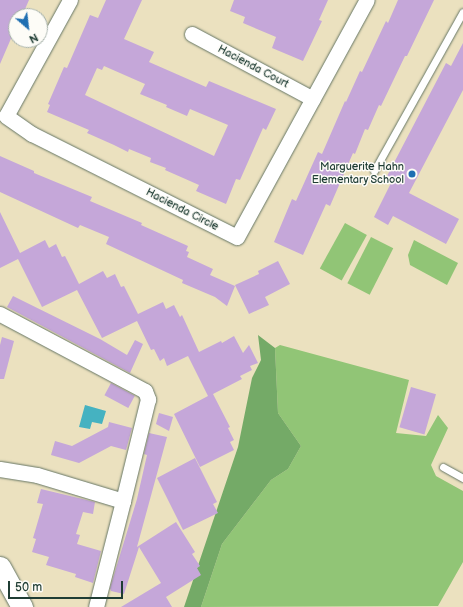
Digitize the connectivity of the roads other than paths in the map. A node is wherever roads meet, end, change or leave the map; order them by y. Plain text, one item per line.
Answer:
1 (70, 0) edge
2 (367, 0) edge
3 (463, 12) edge
4 (192, 34) dead end
5 (313, 99) junction
6 (374, 171) dead end
7 (0, 314) edge
8 (442, 467) dead end
9 (0, 469) edge
10 (463, 478) edge
11 (123, 501) junction
12 (0, 567) edge
13 (22, 607) edge
14 (96, 607) edge

1 - 5 street, Hacienda Circle
2 - 5 street, Hacienda Circle
3 - 6 lane
4 - 5 street, Hacienda Court
7 - 11 street
8 - 10 lane
9 - 11 street
11 - 14 street
12 - 13 street

